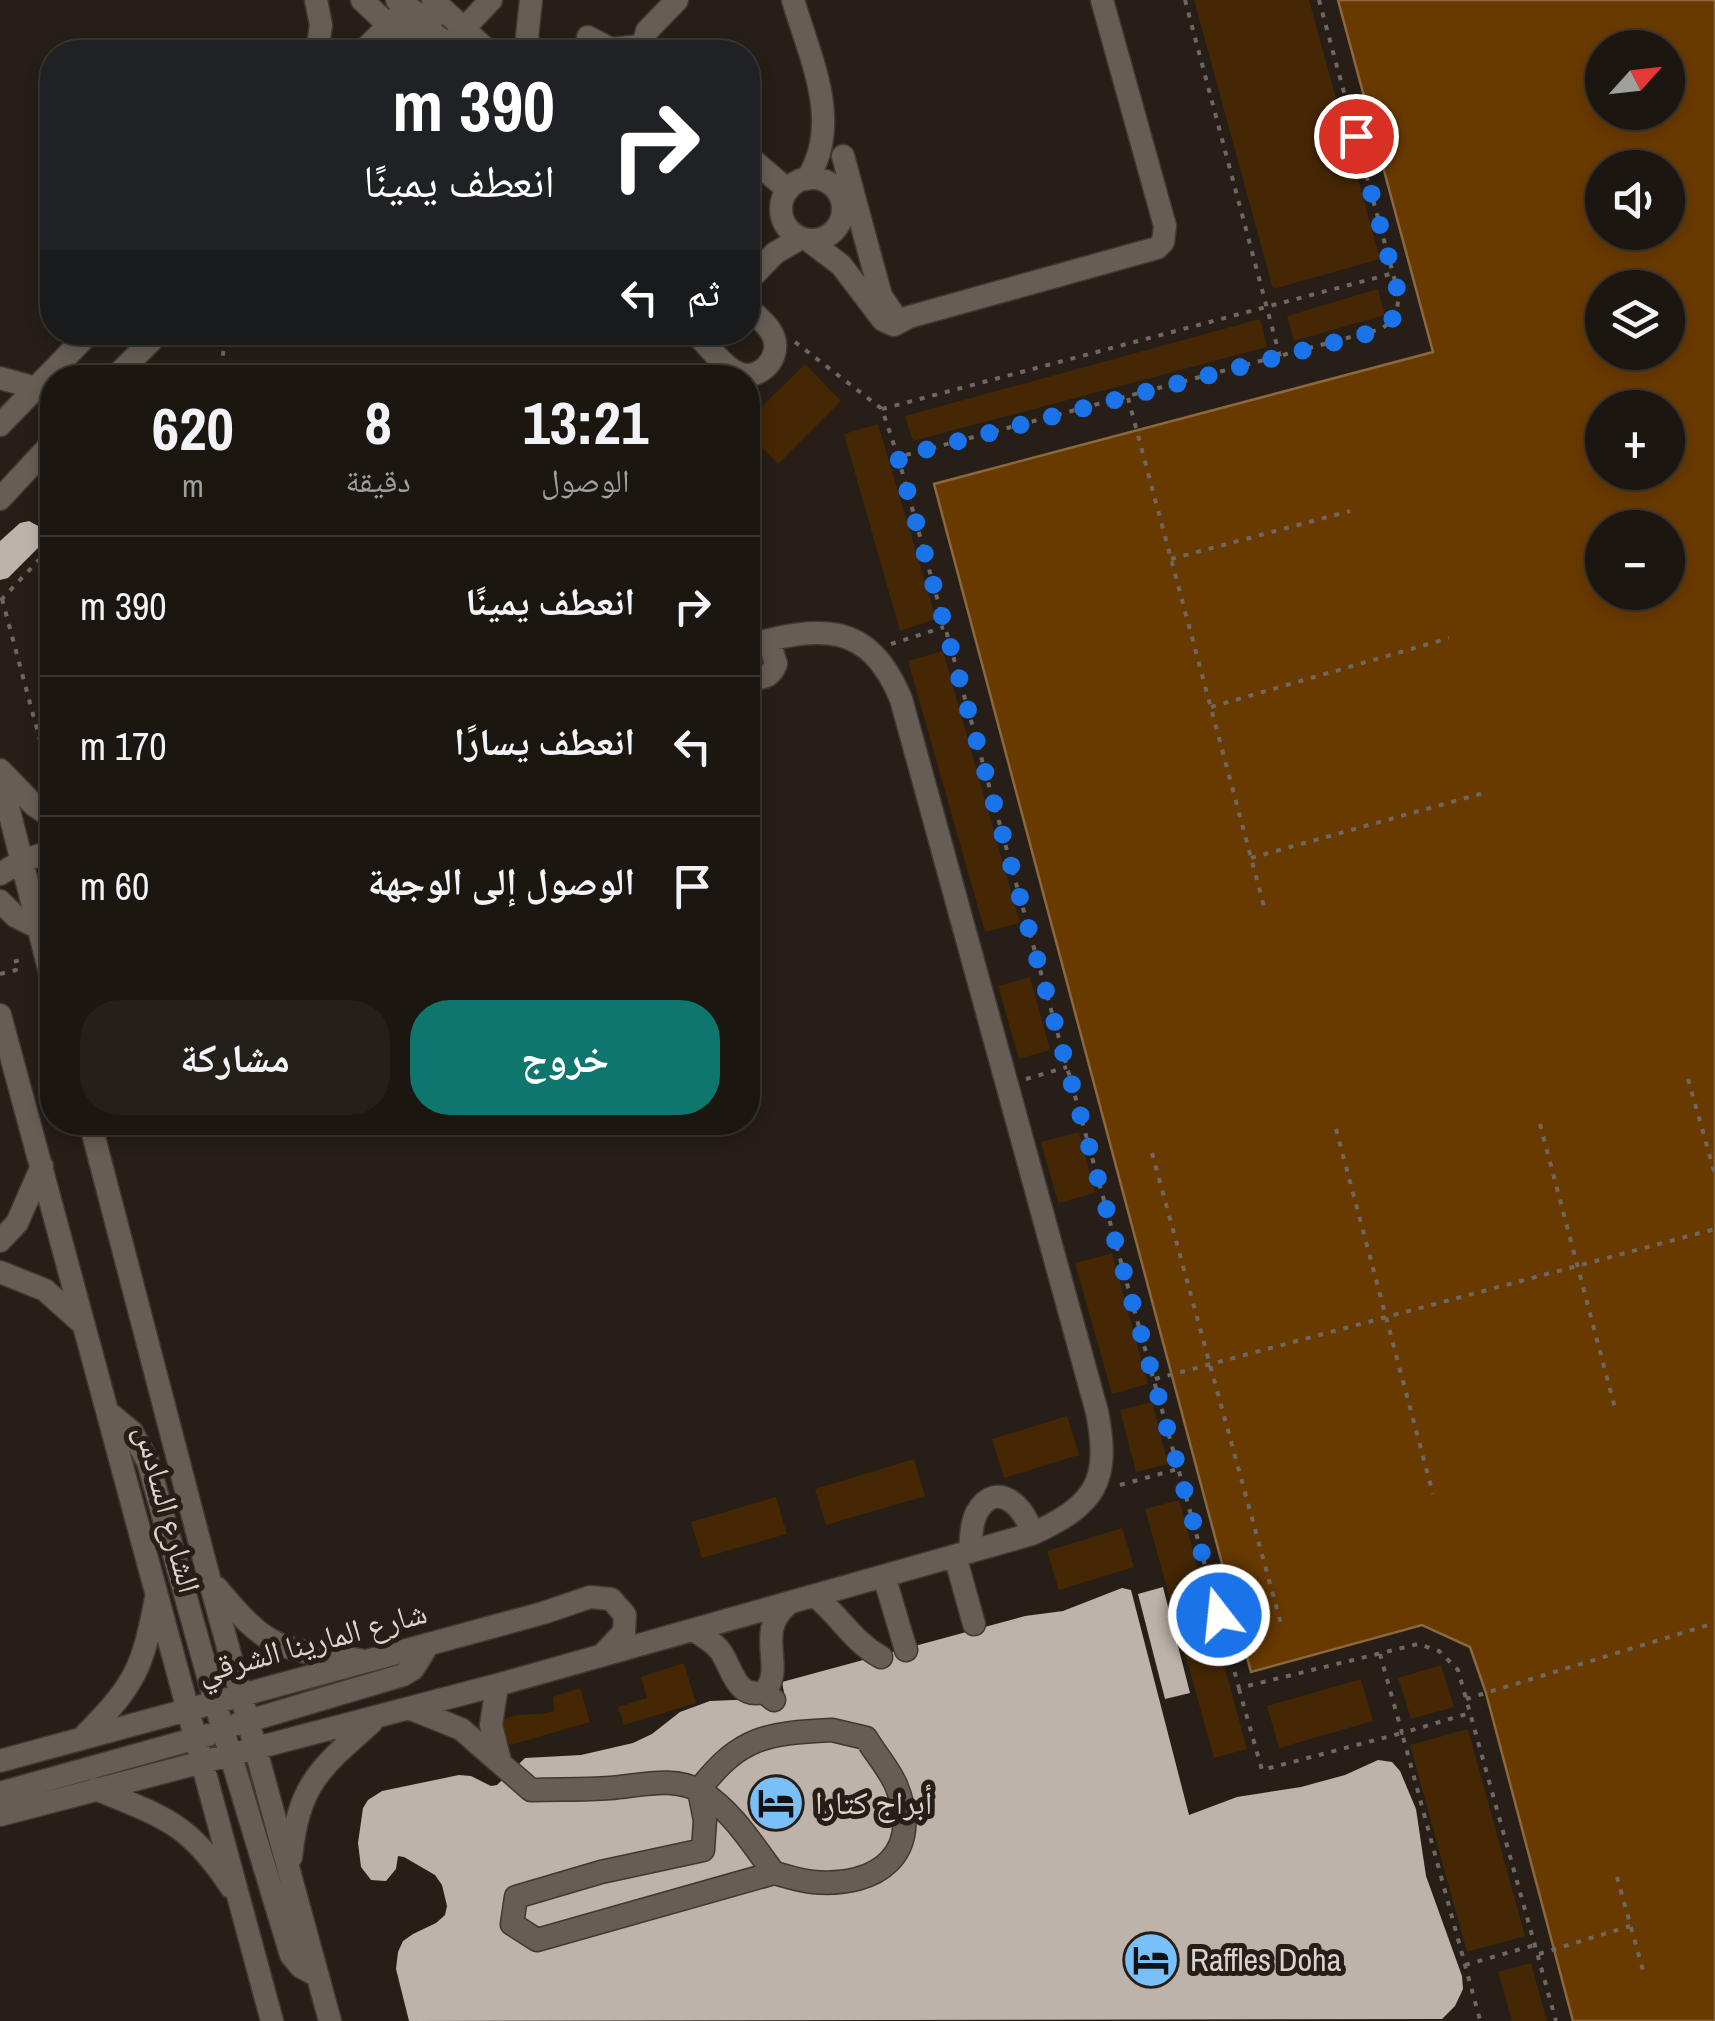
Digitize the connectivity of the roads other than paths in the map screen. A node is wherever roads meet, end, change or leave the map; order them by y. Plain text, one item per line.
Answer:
1 (316, 0) edge
2 (362, 0) edge
3 (491, 0) edge
4 (531, 0) edge
5 (677, 0) edge
6 (793, 0) edge
7 (1102, 0) edge
8 (388, 26) junction
9 (429, 26) edge
10 (588, 37) dead end
11 (319, 40) edge
12 (374, 40) edge
13 (461, 40) edge
14 (528, 40) edge
15 (593, 40) edge
16 (644, 40) edge
17 (823, 108) junction
18 (842, 156) junction
19 (760, 168) edge
20 (760, 182) edge
21 (790, 198) junction
22 (842, 200) junction
23 (804, 239) junction
24 (760, 248) edge
25 (760, 268) edge
26 (909, 317) junction
27 (760, 321) edge
28 (77, 345) edge
29 (147, 345) edge
30 (708, 345) edge
31 (58, 365) edge
32 (126, 365) edge
33 (727, 365) edge
34 (760, 371) edge
35 (0, 378) edge
36 (40, 384) edge
37 (36, 388) junction
38 (0, 423) edge
39 (40, 456) edge
40 (0, 499) edge
41 (760, 643) edge
42 (760, 645) edge
43 (760, 679) edge
44 (0, 772) edge
45 (40, 810) edge
46 (40, 855) edge
47 (22, 861) junction
48 (0, 874) edge
49 (0, 901) edge
50 (40, 910) edge
51 (40, 924) edge
52 (2, 1028) edge
53 (93, 1135) edge
54 (42, 1166) junction
55 (0, 1241) edge
56 (0, 1272) edge
57 (86, 1326) junction
58 (109, 1414) junction
59 (1032, 1534) junction
60 (962, 1554) junction
61 (884, 1576) junction
62 (209, 1578) junction
63 (846, 1588) junction
64 (157, 1594) junction
65 (815, 1596) junction
66 (788, 1604) junction
67 (732, 1620) junction
68 (844, 1623) junction
69 (626, 1624) junction
70 (974, 1624) dead end
71 (689, 1632) junction
72 (428, 1645) junction
73 (906, 1650) dead end
74 (721, 1653) junction
75 (602, 1655) junction
76 (881, 1657) dead end
77 (368, 1662) junction
78 (497, 1685) junction
79 (243, 1696) junction
80 (217, 1702) junction
81 (190, 1708) junction
82 (411, 1708) junction
83 (377, 1718) junction
84 (249, 1719) junction
85 (223, 1730) junction
86 (81, 1738) junction
87 (197, 1738) junction
88 (258, 1750) junction
89 (232, 1756) junction
90 (0, 1761) edge
91 (204, 1762) junction
92 (501, 1764) junction
93 (96, 1789) junction
94 (699, 1790) junction
95 (0, 1793) edge
96 (0, 1815) edge
97 (289, 1870) junction
98 (774, 1873) junction
99 (240, 1900) junction
100 (318, 1976) junction
101 (272, 2021) edge
102 (330, 2021) edge

1 - 11 street
2 - 8 street
3 - 9 street
4 - 14 street
5 - 16 street
6 - 17 street
7 - 26 street
8 - 9 street
8 - 12 street
9 - 13 street
10 - 15 street
17 - 18 street
17 - 21 street
18 - 22 street
18 - 26 street
19 - 21 street
20 - 21 street
21 - 22 street
21 - 23 street
21 - 24 street
22 - 23 street
23 - 25 street
23 - 26 street
27 - 34 street
28 - 31 street
29 - 32 street
30 - 33 street
35 - 37 street
36 - 37 street
37 - 38 street
39 - 40 street
41 - 59 street, شارع المارينا الشرقي
42 - 43 street
44 - 45 street
44 - 47 street
46 - 47 street
47 - 48 street
47 - 50 street
49 - 51 street
52 - 54 street, الشارع السادس
53 - 62 street, الشارع السادس
54 - 55 street
54 - 57 street, الشارع السادس
56 - 57 street
57 - 58 street, الشارع السادس
58 - 64 street, الشارع السادس
58 - 80 street
59 - 60 street, شارع المارينا الشرقي
59 - 60 street
60 - 61 street, شارع المارينا الشرقي
60 - 70 street
61 - 63 street, شارع المارينا الشرقي
61 - 73 street
62 - 77 street
62 - 79 street, الشارع السادس
63 - 65 street, شارع المارينا الشرقي
63 - 68 street
64 - 81 street, الشارع السادس
64 - 86 street
65 - 66 street, شارع المارينا الشرقي
65 - 68 street
66 - 67 street, شارع المارينا الشرقي
66 - 74 street
67 - 71 street, شارع المارينا الشرقي
67 - 74 street
68 - 76 street
69 - 71 street, شارع المارينا الشرقي
69 - 72 street, شارع المارينا الشرقي
69 - 75 street
71 - 74 street
71 - 75 street, شارع المارينا الشرقي
72 - 77 street, شارع المارينا الشرقي
72 - 84 street
75 - 78 street, شارع المارينا الشرقي
77 - 79 street, شارع المارينا الشرقي
78 - 82 street, شارع المارينا الشرقي
78 - 92 street
79 - 80 street, شارع المارينا الشرقي
79 - 84 street, الشارع السادس
79 - 85 street
80 - 81 street, شارع المارينا الشرقي
80 - 85 street
81 - 85 street
81 - 86 street, شارع المارينا الشرقي
81 - 87 street, الشارع السادس
82 - 83 street, شارع المارينا الشرقي
82 - 92 street
83 - 88 street, شارع المارينا الشرقي
83 - 97 street
84 - 85 street
84 - 88 street, الشارع السادس
85 - 87 street
85 - 88 street
85 - 89 street
85 - 91 street
86 - 90 street, شارع المارينا الشرقي
87 - 91 street, الشارع السادس
87 - 95 street
88 - 89 street, شارع المارينا الشرقي
88 - 97 street, الشارع السادس
89 - 91 street, شارع المارينا الشرقي
89 - 100 street
91 - 93 street, شارع المارينا الشرقي
91 - 99 street, الشارع السادس
92 - 94 street
93 - 96 street, شارع المارينا الشرقي
93 - 99 street
94 - 98 street
94 - 98 street
94 - 98 street
97 - 100 street, الشارع السادس
99 - 101 street, الشارع السادس
100 - 102 street, الشارع السادس

